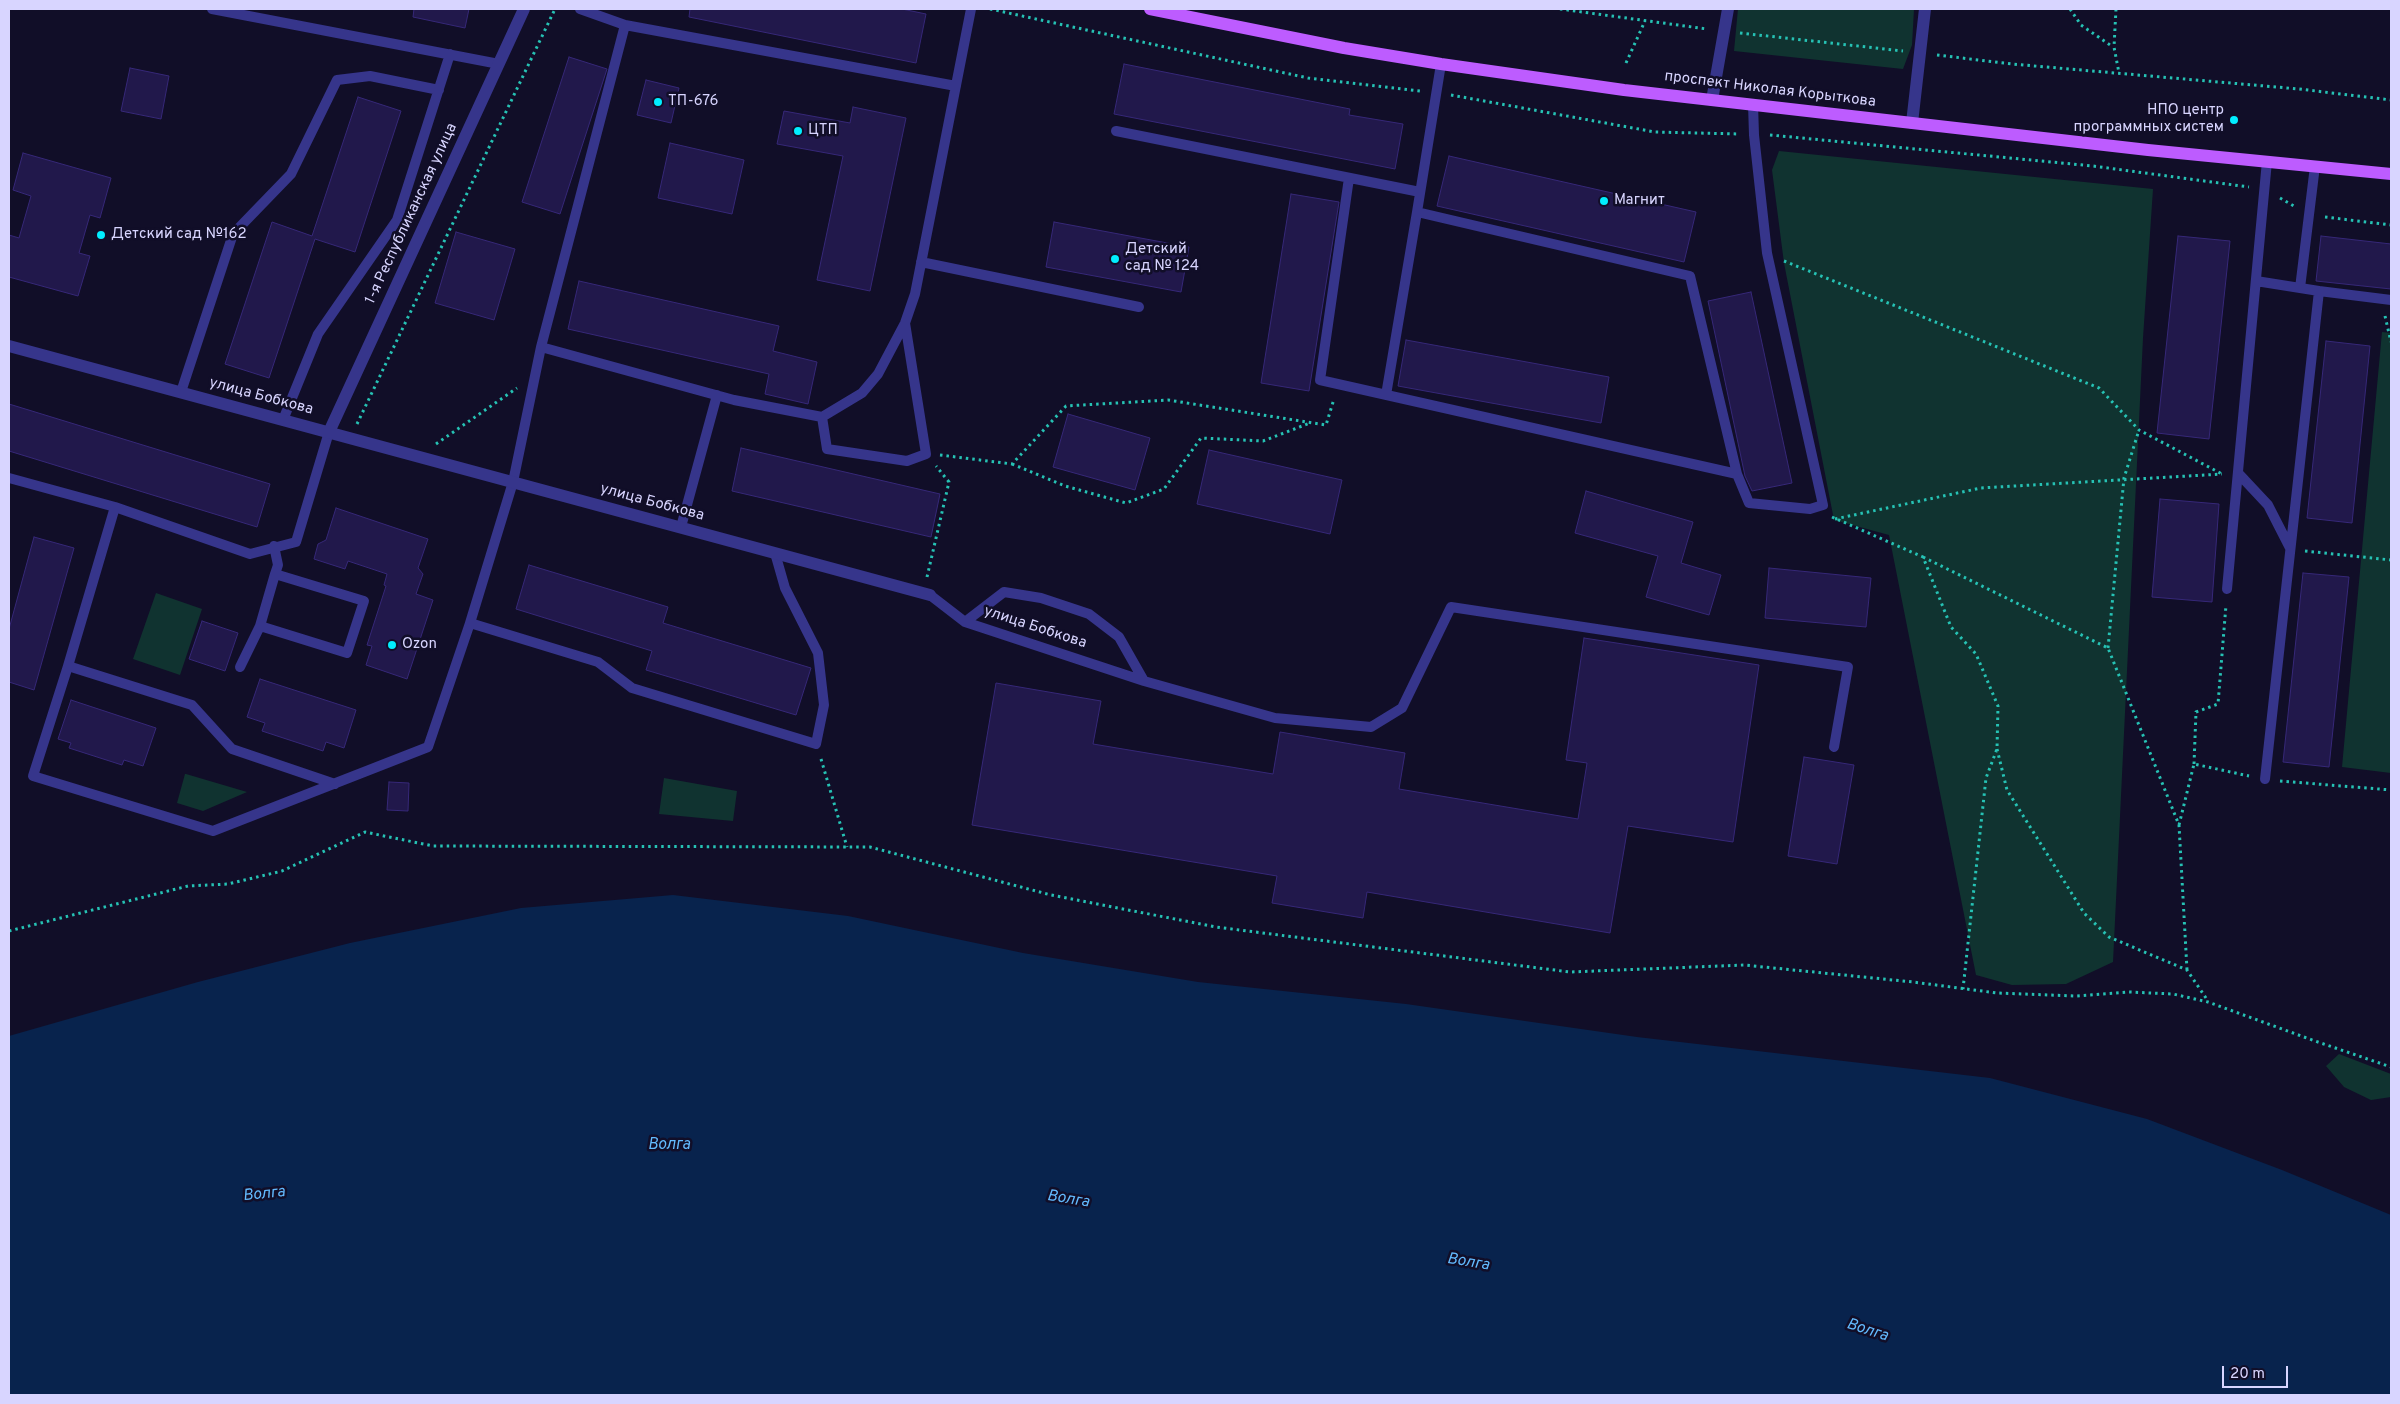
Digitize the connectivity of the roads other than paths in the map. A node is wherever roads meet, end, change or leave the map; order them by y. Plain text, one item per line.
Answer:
1 (212, 9) edge
2 (524, 9) edge
3 (580, 9) edge
4 (971, 9) edge
5 (1150, 9) edge
6 (1728, 9) edge
7 (1924, 9) edge
8 (625, 26) junction
9 (450, 54) junction
10 (499, 64) junction
11 (1441, 64) junction
12 (956, 86) junction
13 (438, 90) junction
14 (1712, 100) junction
15 (1754, 104) junction
16 (1912, 123) junction
17 (1116, 130) dead end
18 (2267, 161) junction
19 (2315, 166) junction
20 (2391, 174) edge
21 (1349, 178) junction
22 (1420, 192) junction
23 (1417, 212) junction
24 (921, 262) junction
25 (2256, 281) junction
26 (2300, 288) junction
27 (2319, 291) junction
28 (2386, 300) edge
29 (1139, 307) dead end
30 (905, 323) junction
31 (9, 346) edge
32 (541, 348) junction
33 (181, 392) junction
34 (717, 395) junction
35 (1386, 395) junction
36 (822, 417) junction
37 (283, 420) junction
38 (328, 432) junction
39 (2238, 473) junction
40 (1737, 474) junction
41 (9, 478) edge
42 (513, 482) junction
43 (115, 507) junction
44 (682, 527) junction
45 (274, 546) junction
46 (2291, 549) junction
47 (775, 553) junction
48 (275, 574) junction
49 (2227, 589) road end
50 (927, 594) joint
51 (965, 622) junction
52 (470, 624) junction
53 (260, 626) junction
54 (68, 666) junction
55 (240, 667) dead end
56 (1144, 681) junction
57 (1834, 747) dead end
58 (2265, 780) dead end
59 (335, 784) junction

1 - 9 lane
2 - 10 street, 1-я Республиканская улица
3 - 8 lane
4 - 12 lane
5 - 11 main road, проспект Николая Корыткова
6 - 14 street
7 - 16 street
8 - 12 lane
8 - 32 lane
9 - 10 lane
9 - 13 lane
10 - 38 street, 1-я Республиканская улица
11 - 14 main road, проспект Николая Корыткова
11 - 22 lane
12 - 24 lane
13 - 33 lane
13 - 37 lane
14 - 15 main road, проспект Николая Корыткова
15 - 16 main road, проспект Николая Корыткова
15 - 40 lane
16 - 18 main road, проспект Николая Корыткова
17 - 21 lane
18 - 19 main road, проспект Николая Корыткова
18 - 25 lane
19 - 20 main road, проспект Николая Корыткова
19 - 26 lane
21 - 22 lane
21 - 35 lane
22 - 23 lane
23 - 35 lane
23 - 40 lane
24 - 29 lane
24 - 30 lane
25 - 26 lane
25 - 39 lane
26 - 27 lane
27 - 28 lane
27 - 46 lane
30 - 36 lane
30 - 36 lane
31 - 33 street, улица Бобкова
32 - 34 lane
32 - 42 lane
33 - 37 street, улица Бобкова
34 - 36 lane
34 - 44 lane
35 - 40 lane
37 - 38 street, улица Бобкова
38 - 42 street, улица Бобкова
38 - 45 lane
39 - 46 lane
39 - 49 lane
41 - 43 lane
42 - 44 street, улица Бобкова
42 - 52 lane
43 - 45 lane
43 - 54 lane
44 - 47 street, улица Бобкова
45 - 48 lane
46 - 58 lane
47 - 50 street, улица Бобкова
47 - 52 lane
48 - 53 lane
48 - 53 lane
50 - 51 lane, улица Бобкова
51 - 56 lane, улица Бобкова
51 - 56 lane
52 - 59 lane
53 - 55 lane
54 - 59 lane
54 - 59 lane
56 - 57 lane, улица Бобкова

